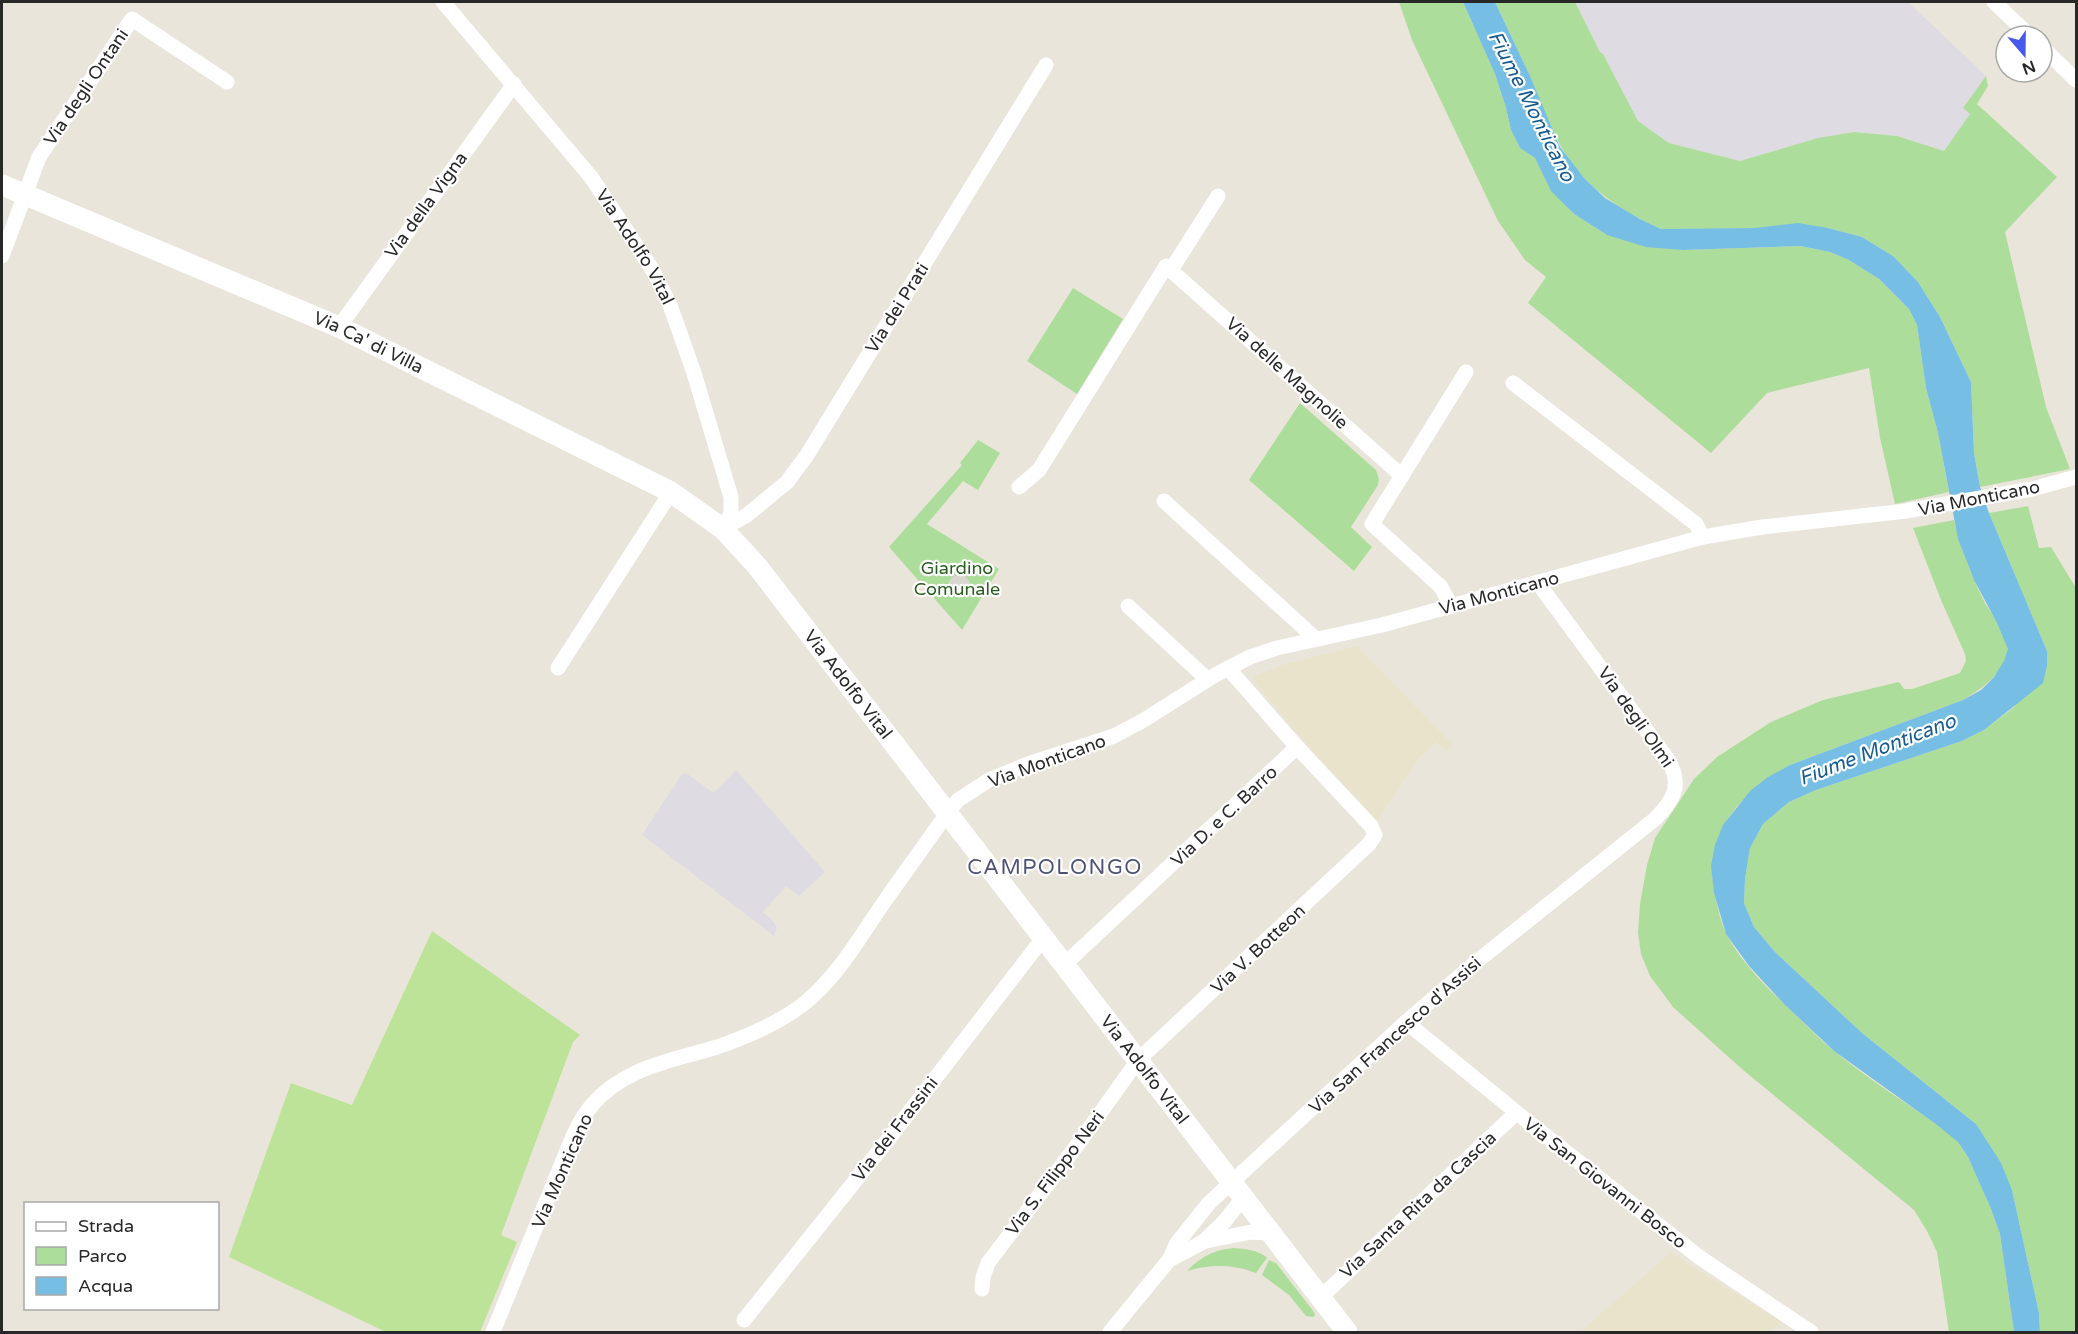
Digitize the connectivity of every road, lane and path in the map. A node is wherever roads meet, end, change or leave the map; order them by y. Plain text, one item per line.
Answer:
1 (443, 2) edge
2 (1994, 2) edge
3 (2017, 24) edge
4 (2054, 59) edge
5 (1046, 65) dead end
6 (2076, 80) edge
7 (226, 82) dead end
8 (514, 84) junction
9 (2, 185) edge
10 (25, 194) junction
11 (1218, 196) dead end
12 (2, 256) edge
13 (1171, 270) junction
14 (339, 327) junction
15 (1466, 372) dead end
16 (1513, 383) dead end
17 (1402, 476) junction
18 (2076, 477) edge
19 (1019, 487) dead end
20 (671, 492) junction
21 (1164, 501) dead end
22 (723, 529) junction
23 (1703, 537) junction
24 (1538, 583) junction
25 (1128, 606) dead end
26 (1451, 606) junction
27 (1316, 639) junction
28 (558, 668) dead end
29 (1228, 668) junction
30 (1207, 679) junction
31 (1297, 747) junction
32 (948, 812) junction
33 (1564, 893) joint
34 (1044, 937) junction
35 (1065, 964) junction
36 (1406, 1022) junction
37 (1138, 1060) junction
38 (1516, 1113) junction
39 (1238, 1191) junction
40 (1271, 1233) junction
41 (1203, 1242) junction
42 (1169, 1260) junction
43 (982, 1289) dead end
44 (1320, 1298) junction
45 (744, 1320) dead end
46 (493, 1332) edge
47 (1110, 1332) edge
48 (1347, 1332) edge
49 (1811, 1332) edge

1 - 8 street, Via Adolfo Vital
2 - 3 street
4 - 6 street
5 - 22 street, Via dei Prati
7 - 10 street, Via degli Ontani
8 - 14 street, Via della Vigna
8 - 22 street, Via Adolfo Vital
9 - 10 street, Via Ca' di Villa
10 - 12 street
10 - 14 street, Via Ca' di Villa
11 - 13 street
13 - 17 street, Via delle Magnolie
13 - 19 street
14 - 20 street, Via Ca' di Villa
15 - 17 street
16 - 23 street
17 - 26 street
18 - 23 street, Via Monticano
20 - 22 street, Via Ca' di Villa
20 - 28 street
21 - 27 street
22 - 32 street, Via Adolfo Vital
23 - 24 street, Via Monticano
24 - 26 street, Via Monticano
24 - 33 street, Via degli Olmi
25 - 30 street
26 - 27 street, Via Monticano
27 - 29 street, Via Monticano
29 - 30 street, Via Monticano
29 - 31 street
30 - 32 street, Via Monticano
31 - 35 street, Via D. e C. Barro
31 - 37 street, Via V. Botteon
32 - 34 street, Via Adolfo Vital
32 - 46 street, Via Monticano
33 - 36 street, Via San Francesco d'Assisi
34 - 35 street, Via Adolfo Vital
34 - 45 street, Via dei Frassini
35 - 37 street, Via Adolfo Vital
36 - 38 street, Via San Giovanni Bosco
36 - 39 street, Via San Francesco d'Assisi
37 - 39 street, Via Adolfo Vital
37 - 43 street, Via S. Filippo Neri
38 - 44 street, Via Santa Rita da Cascia
38 - 49 street, Via San Giovanni Bosco
39 - 40 street, Via Adolfo Vital
39 - 41 street
39 - 42 street
40 - 41 street
40 - 44 street, Via Adolfo Vital
41 - 42 street
42 - 47 street
44 - 48 street, Via Adolfo Vital

